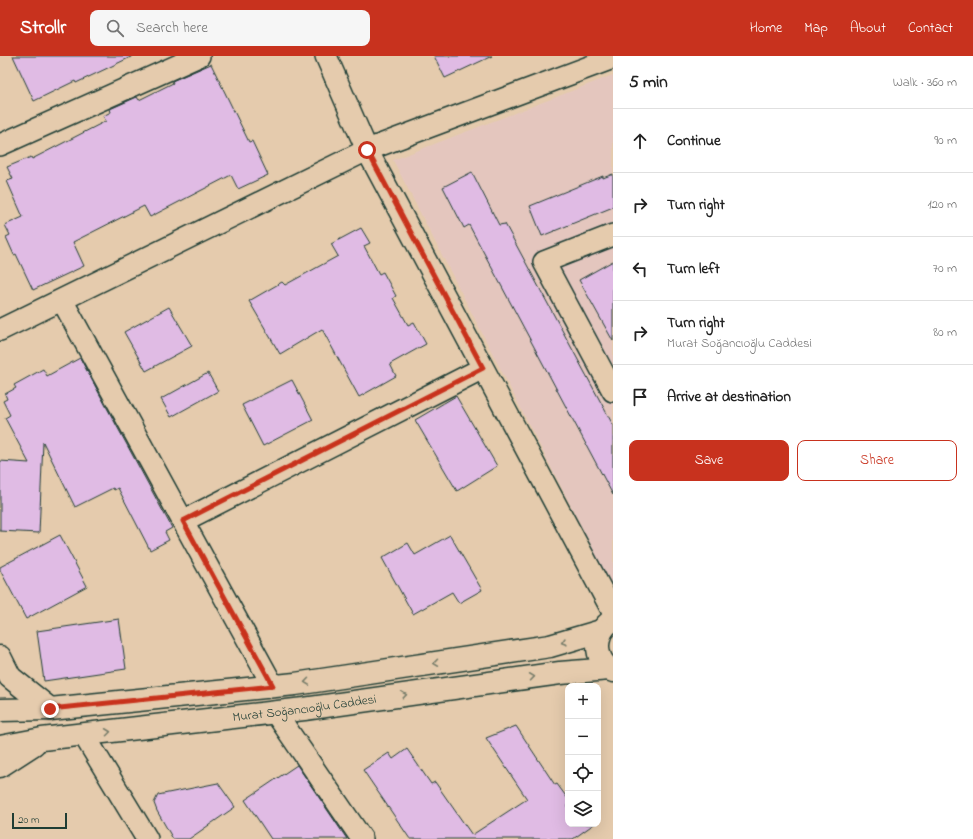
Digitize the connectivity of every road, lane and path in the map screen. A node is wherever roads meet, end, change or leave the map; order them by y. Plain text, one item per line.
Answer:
1 (198, 56) edge
2 (326, 56) edge
3 (613, 58) edge
4 (0, 145) edge
5 (367, 150) junction
6 (613, 234) edge
7 (62, 300) junction
8 (0, 330) edge
9 (483, 368) junction
10 (613, 391) edge
11 (183, 521) junction
12 (613, 612) edge
13 (607, 626) edge
14 (0, 657) edge
15 (611, 670) edge
16 (273, 686) junction
17 (50, 709) junction
18 (0, 710) edge
19 (276, 712) junction
20 (84, 735) junction
21 (42, 739) junction
22 (0, 747) edge
23 (0, 766) edge
24 (147, 839) edge
25 (362, 839) edge

1 - 4 street
2 - 5 street
3 - 5 street
5 - 7 street
5 - 9 street
6 - 10 street
7 - 8 street
7 - 11 street
9 - 11 street
9 - 12 street
11 - 16 street
13 - 15 main road
13 -> 16 main road, Murat Soğancıoğlu Caddesi
14 - 17 main road
19 -> 15 main road, Murat Soğancıoğlu Caddesi
16 - 17 main road, Murat Soğancıoğlu Caddesi
17 - 18 main road, Murat Soğancıoğlu Caddesi
20 -> 19 main road, Murat Soğancıoğlu Caddesi
19 - 25 street
20 - 21 main road, Murat Soğancıoğlu Caddesi
20 - 24 street
21 - 22 main road, Murat Soğancıoğlu Caddesi
21 - 23 main road

